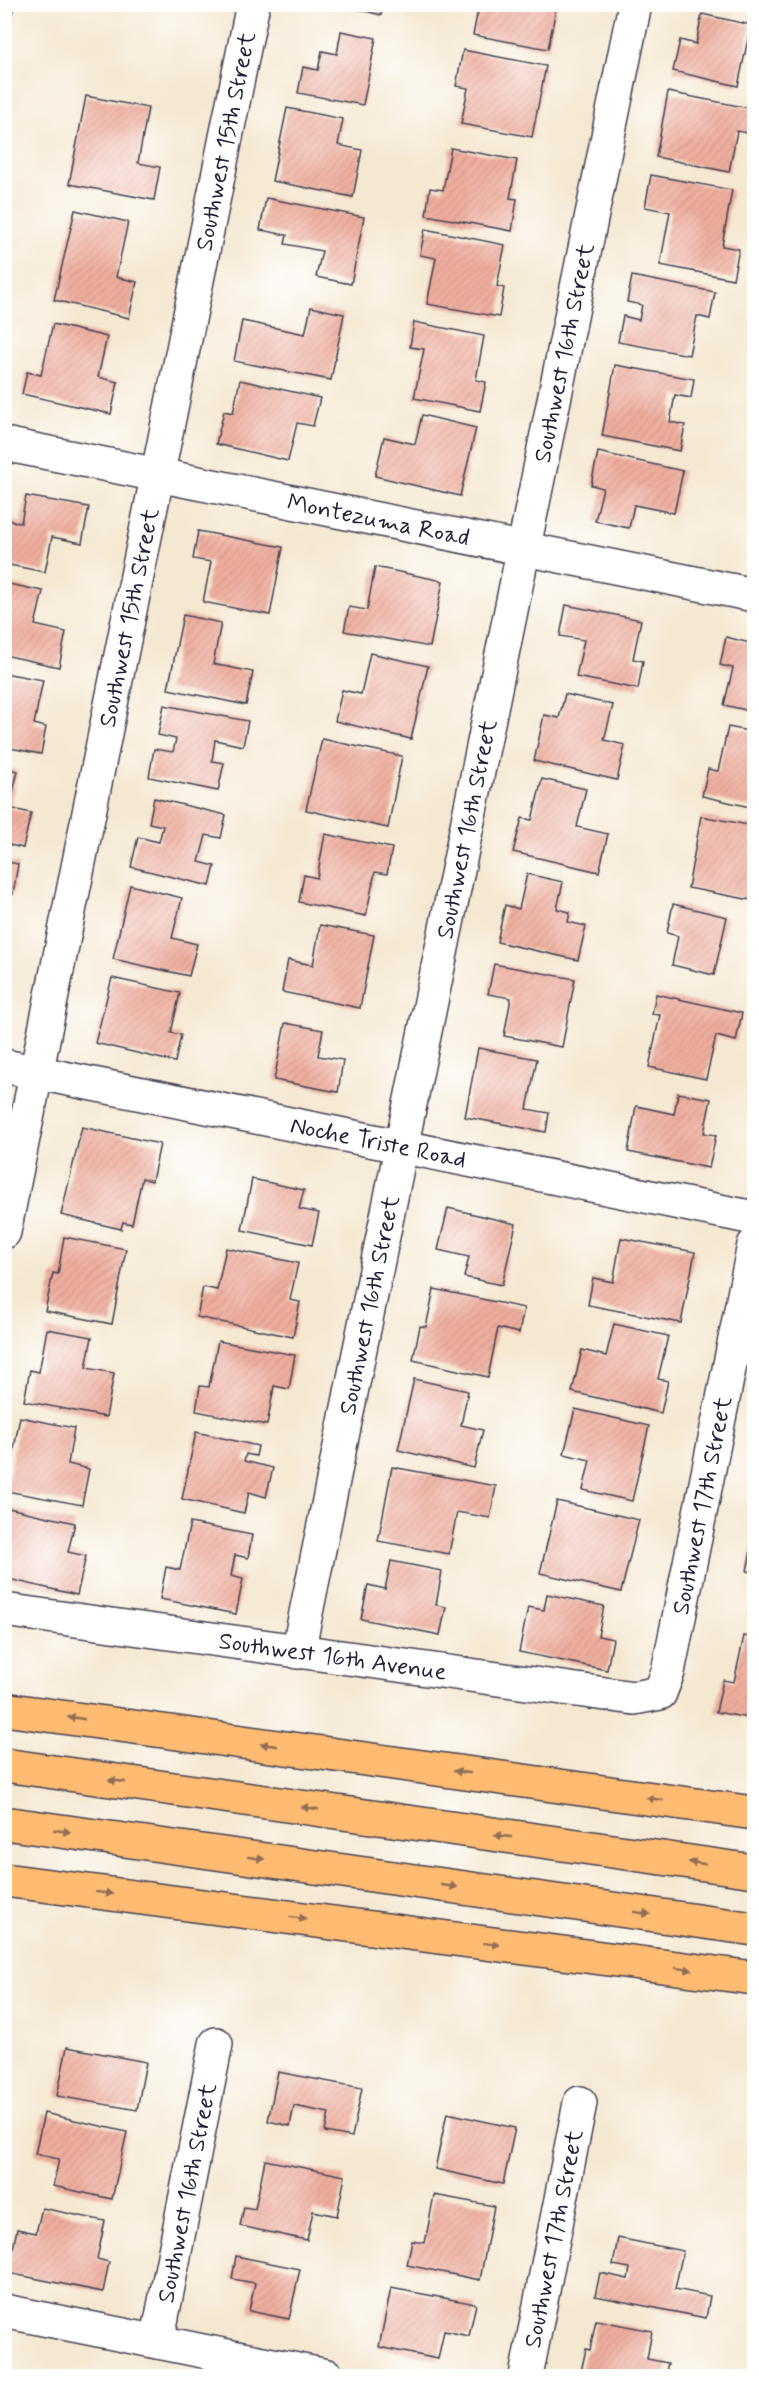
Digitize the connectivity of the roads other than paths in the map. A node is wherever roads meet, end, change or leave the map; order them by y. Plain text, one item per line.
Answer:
1 (253, 4) edge
2 (635, 4) edge
3 (4, 444) edge
4 (158, 475) junction
5 (524, 549) junction
6 (754, 595) edge
7 (4, 1066) edge
8 (38, 1073) junction
9 (402, 1146) junction
10 (754, 1218) edge
11 (4, 1232) edge
12 (754, 1245) edge
13 (4, 1610) edge
14 (298, 1652) junction
15 (660, 1693) joint
16 (4, 1708) edge
17 (4, 1765) edge
18 (754, 1813) edge
19 (4, 1823) edge
20 (754, 1871) edge
21 (4, 1880) edge
22 (754, 1929) edge
23 (754, 1978) edge
24 (216, 2044) dead end
25 (580, 2103) dead end
26 (4, 2311) edge
27 (157, 2342) junction
28 (327, 2376) edge
29 (526, 2376) edge

1 - 4 street, Southwest 15th Street
2 - 5 street, Southwest 16th Street
3 - 4 street, Montezuma Road
4 - 5 street, Montezuma Road
4 - 8 street, Southwest 15th Street
5 - 6 street, Montezuma Road
5 - 9 street, Southwest 16th Street
7 - 8 street, Noche Triste Road
8 - 9 street, Noche Triste Road
8 - 11 street, Southwest 15th Street
9 - 10 street, Noche Triste Road
9 - 14 street, Southwest 16th Street
12 - 15 street, Southwest 17th Street
13 - 14 street, Southwest 16th Avenue
14 - 15 street, Southwest 16th Avenue
18 -> 16 highway
20 -> 17 highway
19 -> 22 highway
21 -> 23 highway
24 - 27 street, Southwest 16th Street
25 - 29 street, Southwest 17th Street
26 - 27 street
27 - 28 street

